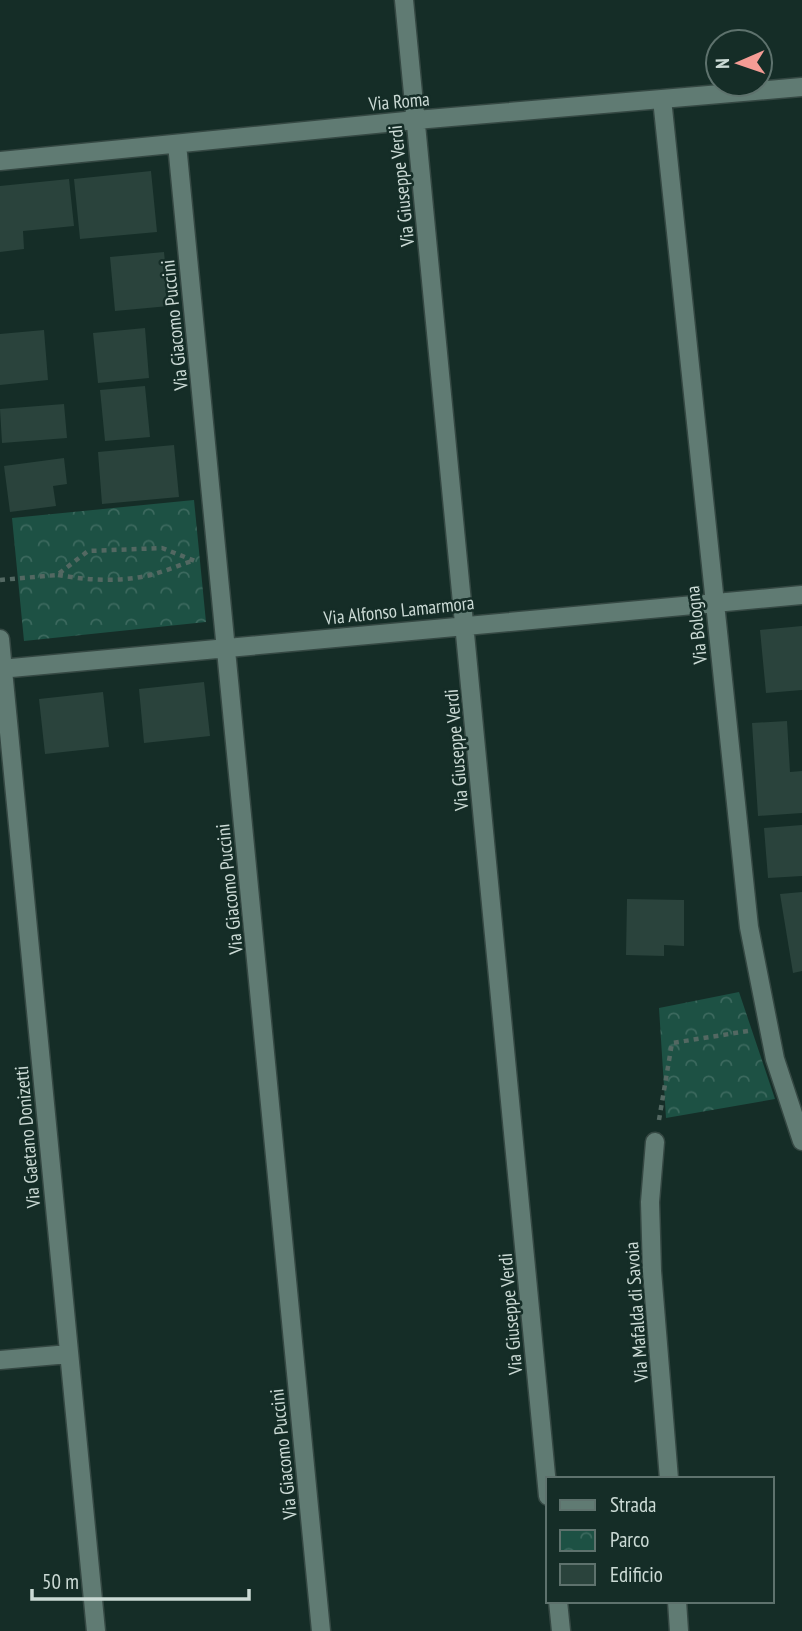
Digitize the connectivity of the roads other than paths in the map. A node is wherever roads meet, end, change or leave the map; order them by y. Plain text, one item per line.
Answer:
1 (404, 0) edge
2 (802, 87) edge
3 (662, 99) junction
4 (416, 120) junction
5 (177, 144) junction
6 (0, 161) edge
7 (802, 595) edge
8 (715, 602) junction
9 (465, 625) junction
10 (0, 639) edge
11 (226, 648) junction
12 (2, 669) edge
13 (802, 1140) edge
14 (655, 1142) road end
15 (69, 1354) junction
16 (0, 1360) edge
17 (546, 1477) edge
18 (669, 1477) edge
19 (558, 1603) edge
20 (677, 1603) edge
21 (96, 1631) edge
22 (321, 1631) edge
23 (561, 1631) edge
24 (679, 1631) edge

1 - 4 street, Via Giuseppe Verdi
2 - 3 street, Via Roma
3 - 4 street, Via Roma
3 - 8 street, Via Bologna
4 - 5 street, Via Roma
4 - 9 street, Via Giuseppe Verdi
5 - 6 street, Via Roma
5 - 11 street, Via Giacomo Puccini
7 - 8 street, Via Alfonso Lamarmora
8 - 9 street, Via Alfonso Lamarmora
8 - 13 street, Via Bologna
9 - 11 street, Via Alfonso Lamarmora
9 - 17 street, Via Giuseppe Verdi
10 - 12 street, Via Gaetano Donizetti
11 - 12 street, Via Alfonso Lamarmora
11 - 22 street, Via Giacomo Puccini
12 - 15 street, Via Gaetano Donizetti
14 - 18 street, Via Mafalda di Savoia
15 - 16 street
15 - 21 street, Via Gaetano Donizetti
19 - 23 street
20 - 24 street

